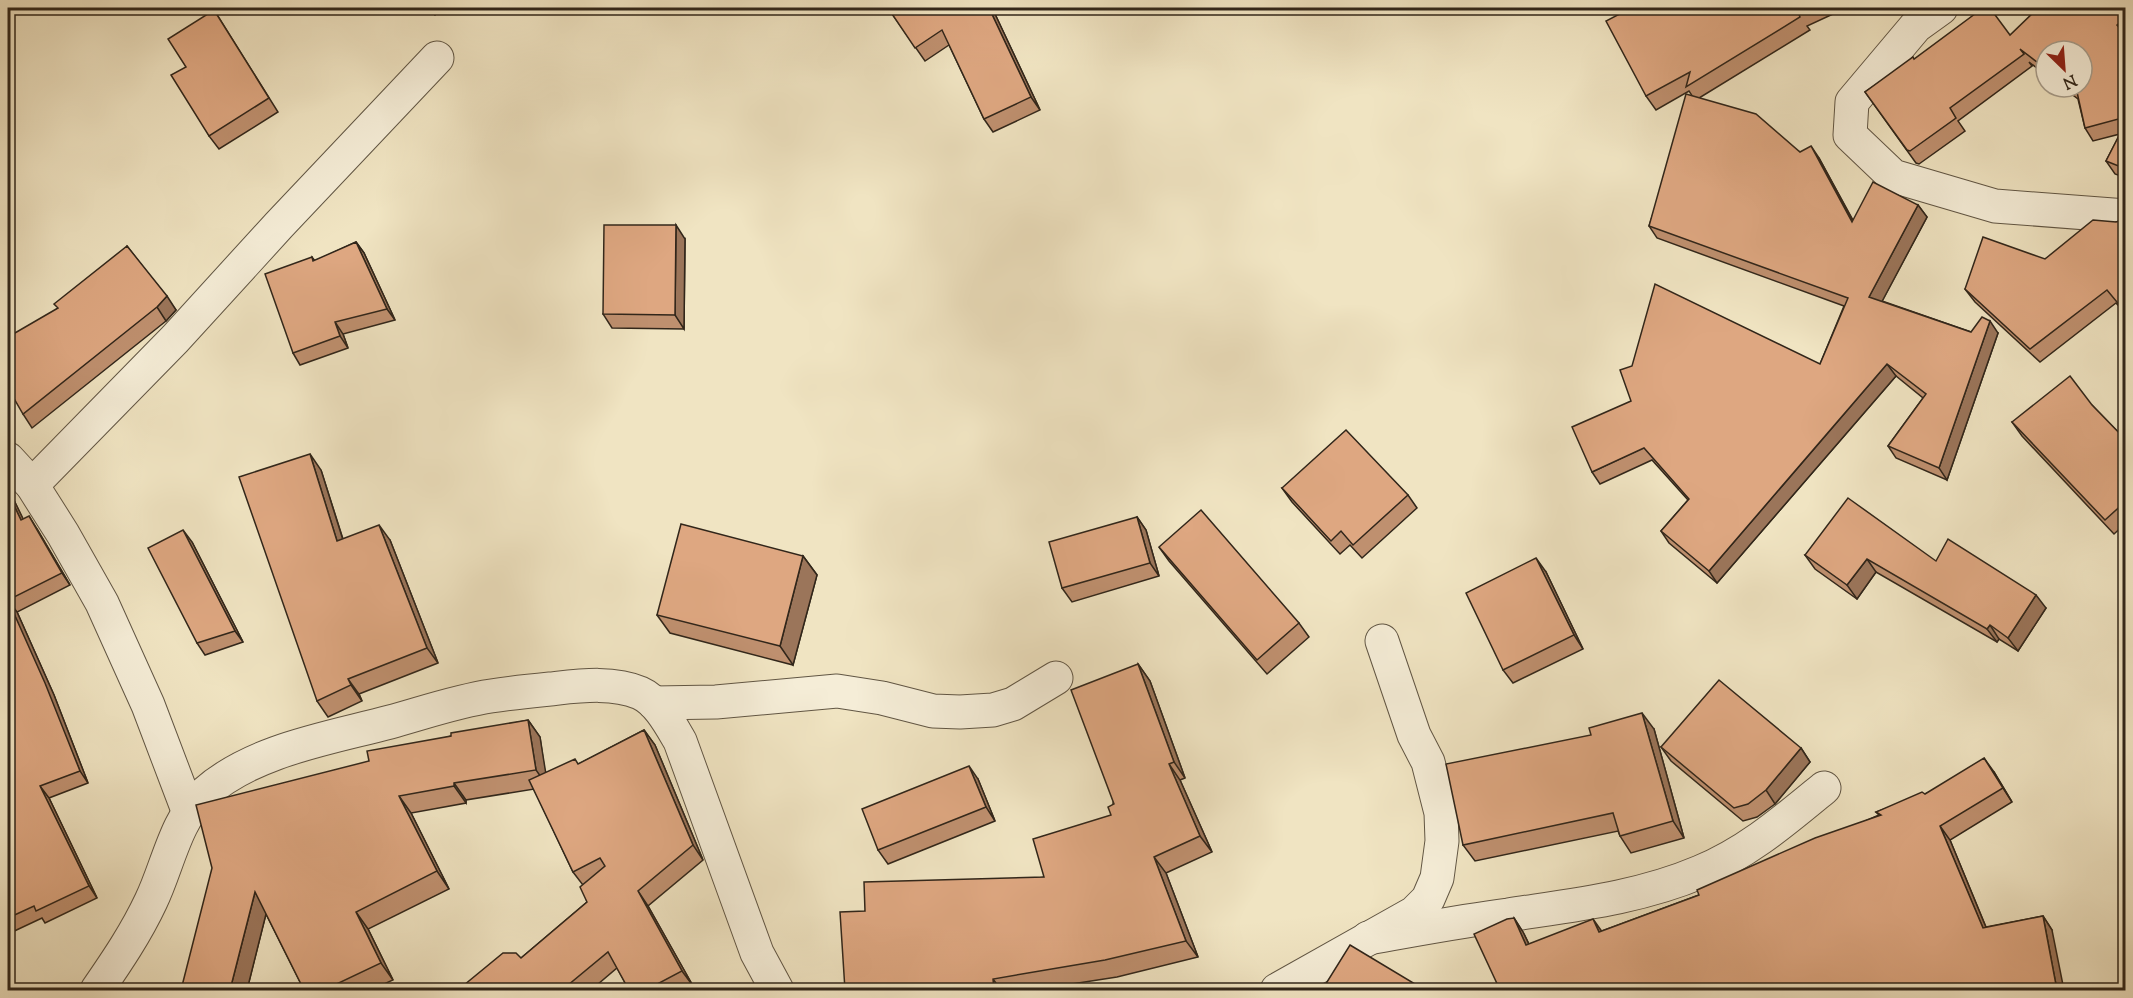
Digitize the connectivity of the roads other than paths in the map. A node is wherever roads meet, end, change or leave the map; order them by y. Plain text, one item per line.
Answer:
1 (1941, 8) edge
2 (437, 58) dead end
3 (2126, 216) edge
4 (8, 459) edge
5 (32, 485) junction
6 (1382, 641) dead end
7 (1056, 678) dead end
8 (654, 703) junction
9 (1824, 788) dead end
10 (189, 813) junction
11 (1368, 938) junction
12 (97, 990) edge
13 (777, 990) edge
14 (1277, 990) edge

1 - 3 street
2 - 5 street
4 - 5 street
5 - 10 street
6 - 11 street
7 - 8 street
8 - 10 street
8 - 13 street
9 - 11 street
10 - 12 street
11 - 14 street

